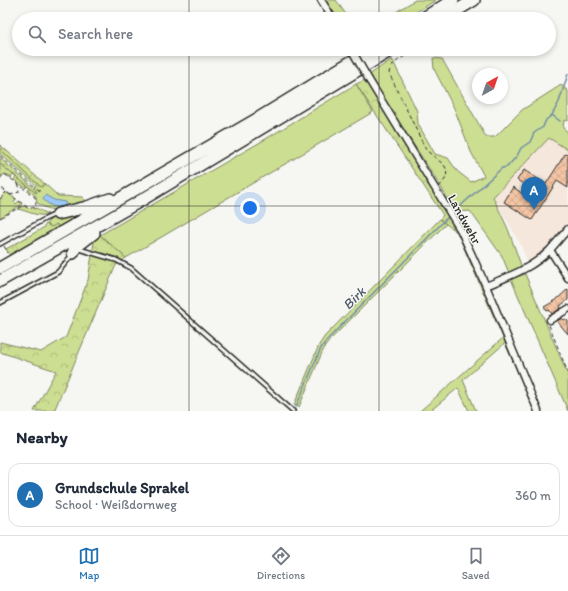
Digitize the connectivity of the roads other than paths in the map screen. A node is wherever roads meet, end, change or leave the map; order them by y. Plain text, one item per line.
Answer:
1 (321, 0) edge
2 (453, 0) edge
3 (474, 0) edge
4 (329, 12) edge
5 (433, 12) edge
6 (454, 12) edge
7 (355, 56) edge
8 (360, 56) edge
9 (381, 56) edge
10 (128, 195) junction
11 (135, 204) junction
12 (58, 214) joint
13 (568, 229) edge
14 (1, 244) edge
15 (550, 250) junction
16 (74, 251) junction
17 (0, 268) edge
18 (568, 278) edge
19 (0, 281) edge
20 (486, 286) junction
21 (0, 303) edge
22 (568, 309) edge
23 (549, 321) road end
24 (293, 411) edge
25 (538, 411) edge

1 - 4 street
2 - 5 highway
3 - 6 highway
7 - 20 street, Landwehr, bridge
8 - 10 highway
9 - 11 highway
10 - 12 highway
10 - 17 highway
11 - 16 highway
11 - 19 highway
12 - 14 lane
13 - 15 street
15 - 18 street
15 - 20 street
16 - 21 lane
16 - 24 lane
20 - 25 street, Landwehr
22 - 23 street

